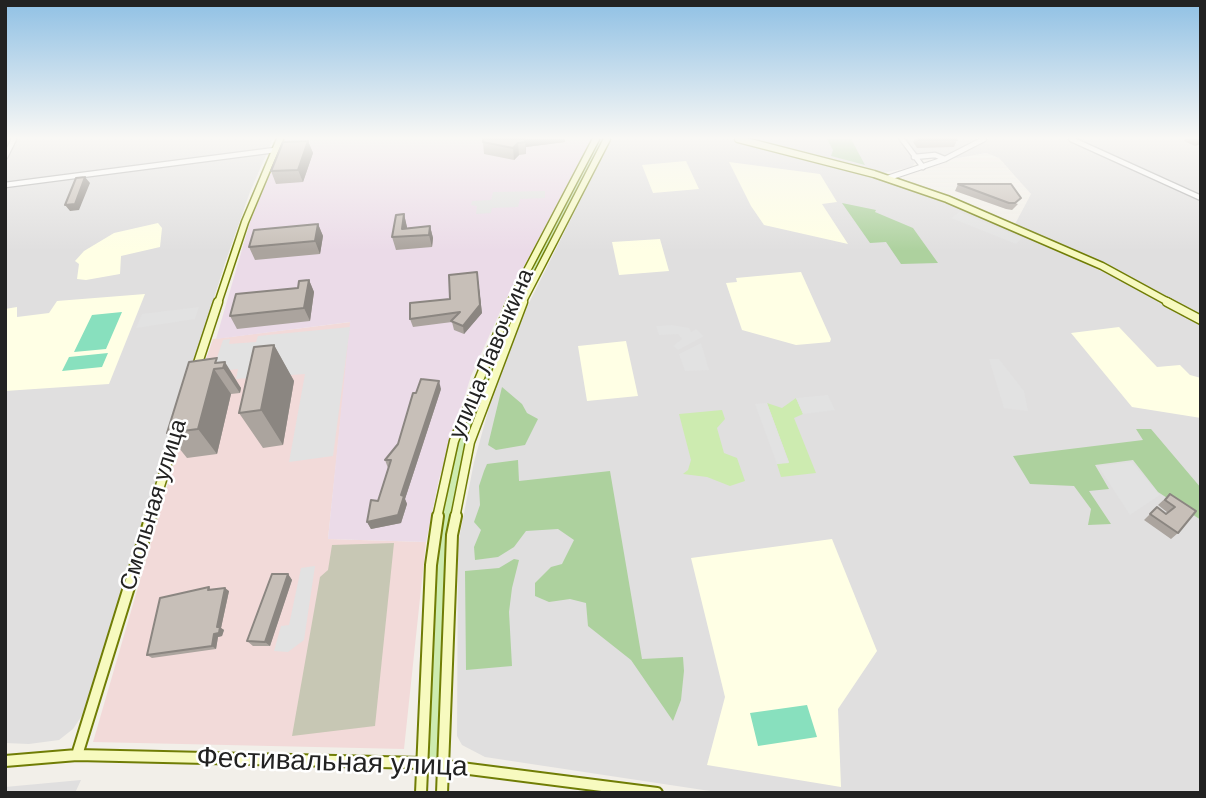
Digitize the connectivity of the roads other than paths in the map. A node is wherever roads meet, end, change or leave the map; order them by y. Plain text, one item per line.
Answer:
1 (73, 176) edge
2 (264, 176) edge
3 (576, 176) edge
4 (588, 176) edge
5 (881, 176) edge
6 (894, 176) edge
7 (1153, 176) edge
8 (888, 178) junction
9 (5, 185) edge
10 (1201, 198) edge
11 (502, 316) junction
12 (515, 317) junction
13 (1201, 320) edge
14 (503, 328) junction
15 (192, 383) edge
16 (178, 426) edge
17 (76, 755) junction
18 (5, 761) edge
19 (422, 763) junction
20 (444, 764) junction
21 (421, 793) edge
22 (442, 793) edge
23 (657, 793) edge

1 - 9 street
2 - 15 main road
3 - 11 main road, улица Лавочкина
4 - 12 main road, улица Лавочкина
5 - 8 main road
6 - 8 street
7 - 10 street
8 - 13 main road
11 - 12 main road
11 - 14 main road, улица Лавочкина
12 - 14 main road, улица Лавочкина
14 - 19 main road, улица Лавочкина
14 - 20 main road, улица Лавочкина
16 - 17 main road, Смольная улица
17 - 18 main road, Фестивальная улица
17 - 19 main road, Фестивальная улица
19 - 20 main road, Фестивальная улица
19 - 21 main road, улица Лавочкина
20 - 22 main road, улица Лавочкина
20 - 23 main road, Фестивальная улица

